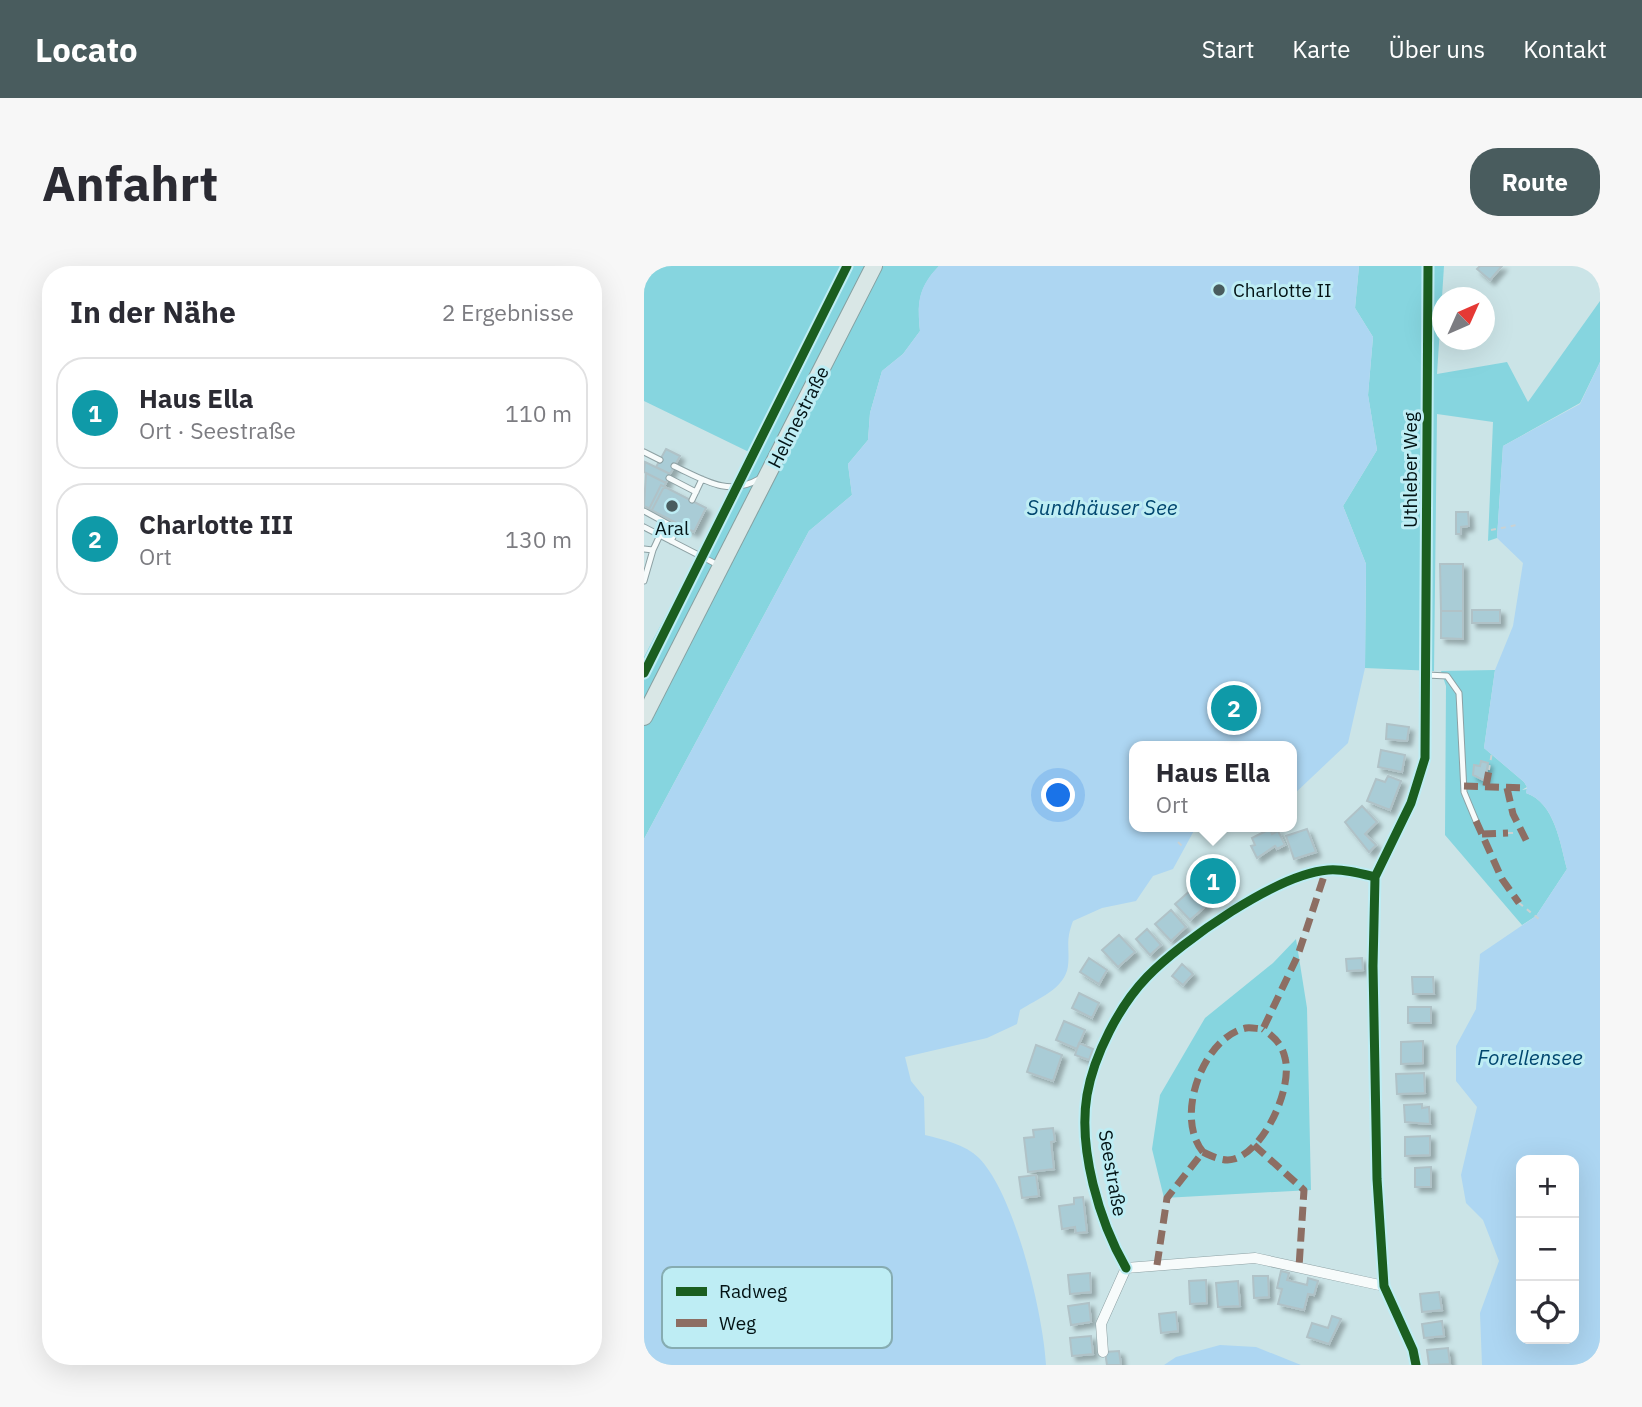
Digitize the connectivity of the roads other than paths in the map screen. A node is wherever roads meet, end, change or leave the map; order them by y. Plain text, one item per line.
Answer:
1 (874, 266) edge
2 (1428, 266) edge
3 (644, 452) edge
4 (660, 460) dead end
5 (674, 466) dead end
6 (770, 471) junction
7 (669, 478) dead end
8 (702, 479) junction
9 (696, 492) junction
10 (692, 500) dead end
11 (644, 512) edge
12 (644, 527) edge
13 (660, 535) junction
14 (671, 541) junction
15 (644, 549) edge
16 (653, 550) junction
17 (723, 567) junction
18 (644, 580) edge
19 (1427, 675) junction
20 (644, 717) edge
21 (1476, 821) dead end
22 (1375, 877) junction
23 (1126, 1268) junction
24 (1384, 1286) junction
25 (1103, 1352) dead end
26 (1416, 1365) edge

1 - 6 main road, Helmestraße
2 - 19 street, Uthleber Weg
3 - 4 lane
5 - 8 lane
6 - 8 lane
6 - 17 main road, Helmestraße
7 - 9 lane
8 - 9 lane
9 - 10 lane
11 - 14 lane
12 - 13 lane
13 - 14 lane
13 - 16 lane
14 - 17 lane
15 - 16 lane
16 - 18 lane
17 - 20 main road, Helmestraße
19 - 21 lane
19 - 22 street
22 - 23 street, Seestraße
22 - 24 street
23 - 24 street
23 - 25 street
24 - 26 street

